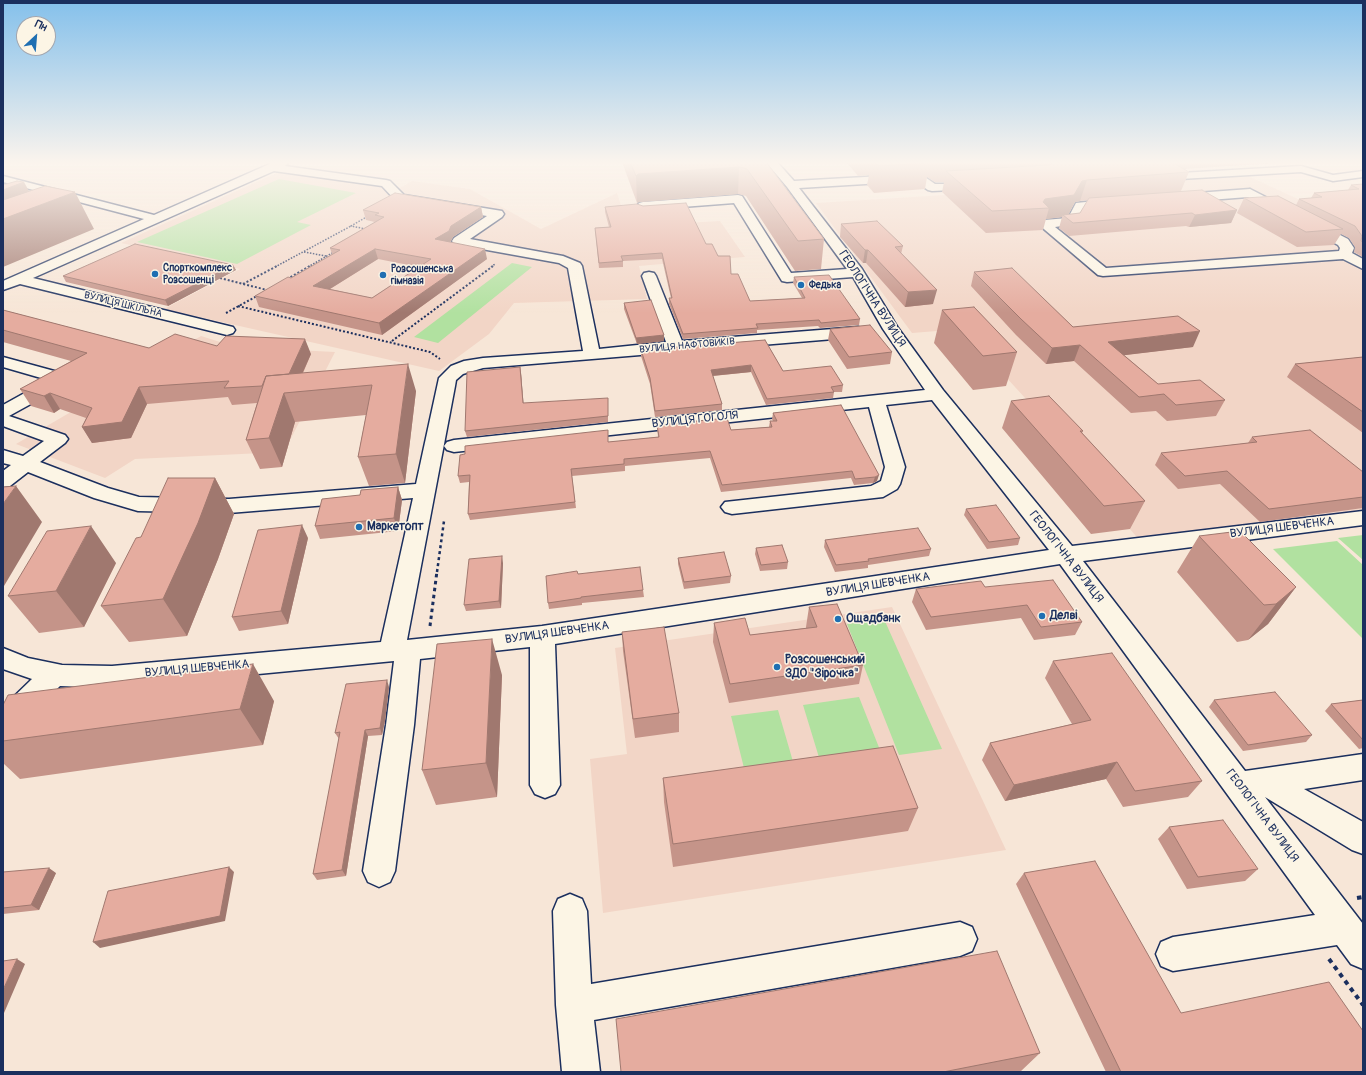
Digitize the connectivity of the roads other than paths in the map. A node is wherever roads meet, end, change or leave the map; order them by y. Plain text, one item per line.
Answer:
1 (122, 212) edge
2 (130, 212) edge
3 (170, 212) edge
4 (487, 212) edge
5 (746, 212) edge
6 (812, 212) edge
7 (1077, 212) edge
8 (1286, 212) edge
9 (93, 215) dead end
10 (157, 218) junction
11 (1344, 255) junction
12 (1363, 265) edge
13 (857, 272) junction
14 (649, 276) dead end
15 (19, 279) junction
16 (3, 286) edge
17 (891, 329) junction
18 (227, 330) dead end
19 (676, 346) junction
20 (592, 355) junction
21 (3, 362) edge
22 (937, 394) junction
23 (876, 400) junction
24 (3, 412) edge
25 (3, 420) edge
26 (454, 446) dead end
27 (3, 456) edge
28 (26, 464) junction
29 (3, 481) edge
30 (425, 490) junction
31 (732, 507) dead end
32 (1363, 518) edge
33 (1066, 555) junction
34 (542, 636) junction
35 (409, 650) junction
36 (3, 658) edge
37 (55, 674) junction
38 (3, 724) edge
39 (1363, 767) edge
40 (1252, 783) junction
41 (545, 785) dead end
42 (1363, 839) edge
43 (379, 871) dead end
44 (570, 911) dead end
45 (960, 939) dead end
46 (1354, 939) edge
47 (1173, 954) dead end
48 (574, 1005) junction
49 (581, 1072) edge

1 - 9 street
2 - 10 street
3 - 10 street
4 - 20 street
5 - 13 street
6 - 13 street, ГЕОЛОГІЧНА ВУЛИЦЯ
7 - 11 street
8 - 11 street
10 - 15 street
11 - 12 street
13 - 17 street, ГЕОЛОГІЧНА ВУЛИЦЯ
14 - 19 street
15 - 16 street
15 - 18 street, ВУЛИЦЯ ШКІЛЬНА
17 - 19 street, ВУЛИЦЯ НАФТОВИКІВ
17 - 22 street, ГЕОЛОГІЧНА ВУЛИЦЯ
19 - 20 street, ВУЛИЦЯ НАФТОВИКІВ
20 - 30 street, ВУЛИЦЯ НАФТОВИКІВ
21 - 24 street
22 - 23 street, ВУЛИЦЯ ГОГОЛЯ
22 - 33 street, ГЕОЛОГІЧНА ВУЛИЦЯ
23 - 26 street, ВУЛИЦЯ ГОГОЛЯ
23 - 31 street
25 - 28 street
27 - 28 street
28 - 29 street
28 - 30 street
30 - 35 street
32 - 33 street, ВУЛИЦЯ ШЕВЧЕНКА
33 - 34 street, ВУЛИЦЯ ШЕВЧЕНКА
33 - 40 street, ГЕОЛОГІЧНА ВУЛИЦЯ
34 - 35 street, ВУЛИЦЯ ШЕВЧЕНКА
34 - 41 street
35 - 37 street, ВУЛИЦЯ ШЕВЧЕНКА
35 - 43 street
36 - 37 street, ВУЛИЦЯ ШЕВЧЕНКА
37 - 38 street
39 - 40 street
40 - 42 street
40 - 46 street, ГЕОЛОГІЧНА ВУЛИЦЯ
44 - 48 street
45 - 48 street
46 - 47 street
48 - 49 street

